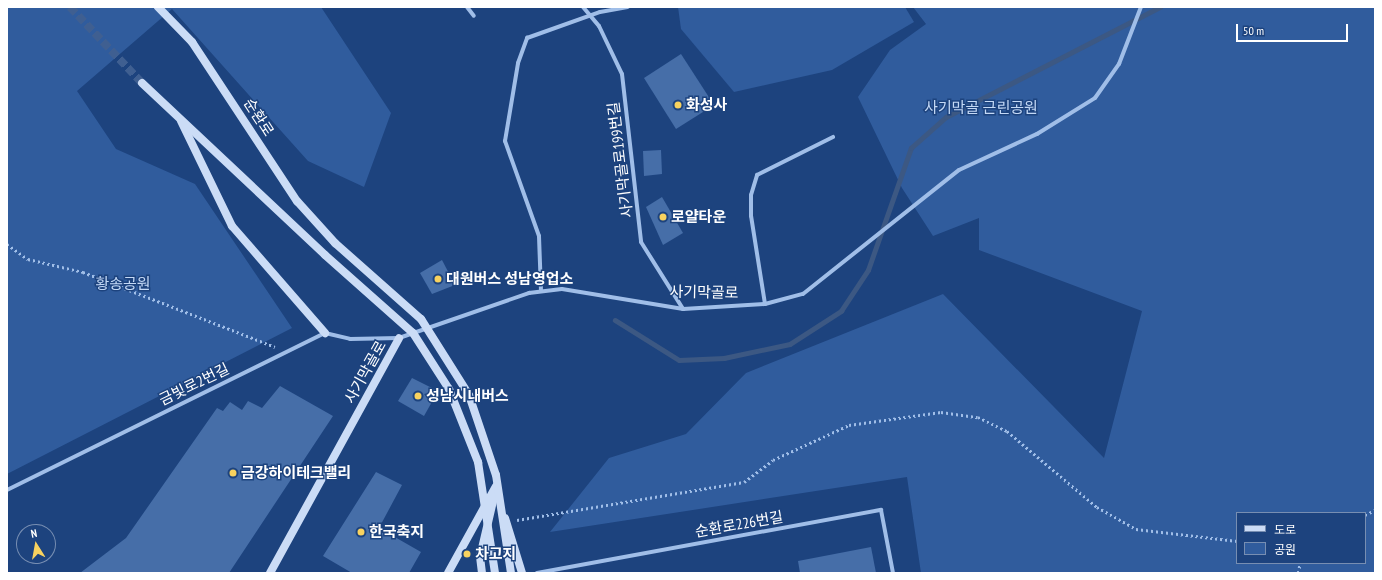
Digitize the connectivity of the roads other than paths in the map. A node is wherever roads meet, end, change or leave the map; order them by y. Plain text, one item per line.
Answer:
1 (158, 7) edge
2 (467, 7) edge
3 (583, 7) edge
4 (628, 7) edge
5 (1141, 7) edge
6 (590, 15) junction
7 (474, 16) dead end
8 (142, 83) tunnel mouth
9 (181, 121) junction
10 (833, 137) dead end
11 (541, 292) junction
12 (765, 304) junction
13 (683, 309) junction
14 (424, 329) junction
15 (325, 332) junction
16 (399, 338) junction
17 (496, 486) junction
18 (7, 490) edge
19 (270, 573) edge
20 (448, 573) edge
21 (482, 573) edge
22 (495, 573) edge
23 (511, 573) edge
24 (522, 573) edge
25 (537, 573) edge
26 (892, 573) edge

1 - 23 main road, 순환로, bridge
2 - 7 street
3 - 6 street, 사기막골로199번길
4 - 6 street
5 - 12 street, 사기막골로
6 - 11 street
6 - 13 street, 사기막골로199번길
8 - 9 main road
9 - 15 main road
9 - 22 main road, bridge
10 - 12 street
11 - 13 street, 사기막골로
11 - 14 street, 사기막골로
12 - 13 street, 사기막골로
14 - 16 street, 사기막골로
14 - 17 main road
15 - 16 street
15 - 18 street, 금빛로2번길
16 - 19 main road, 사기막골로
17 - 20 main road
17 - 21 main road
17 - 24 main road
25 - 26 street, 순환로226번길

